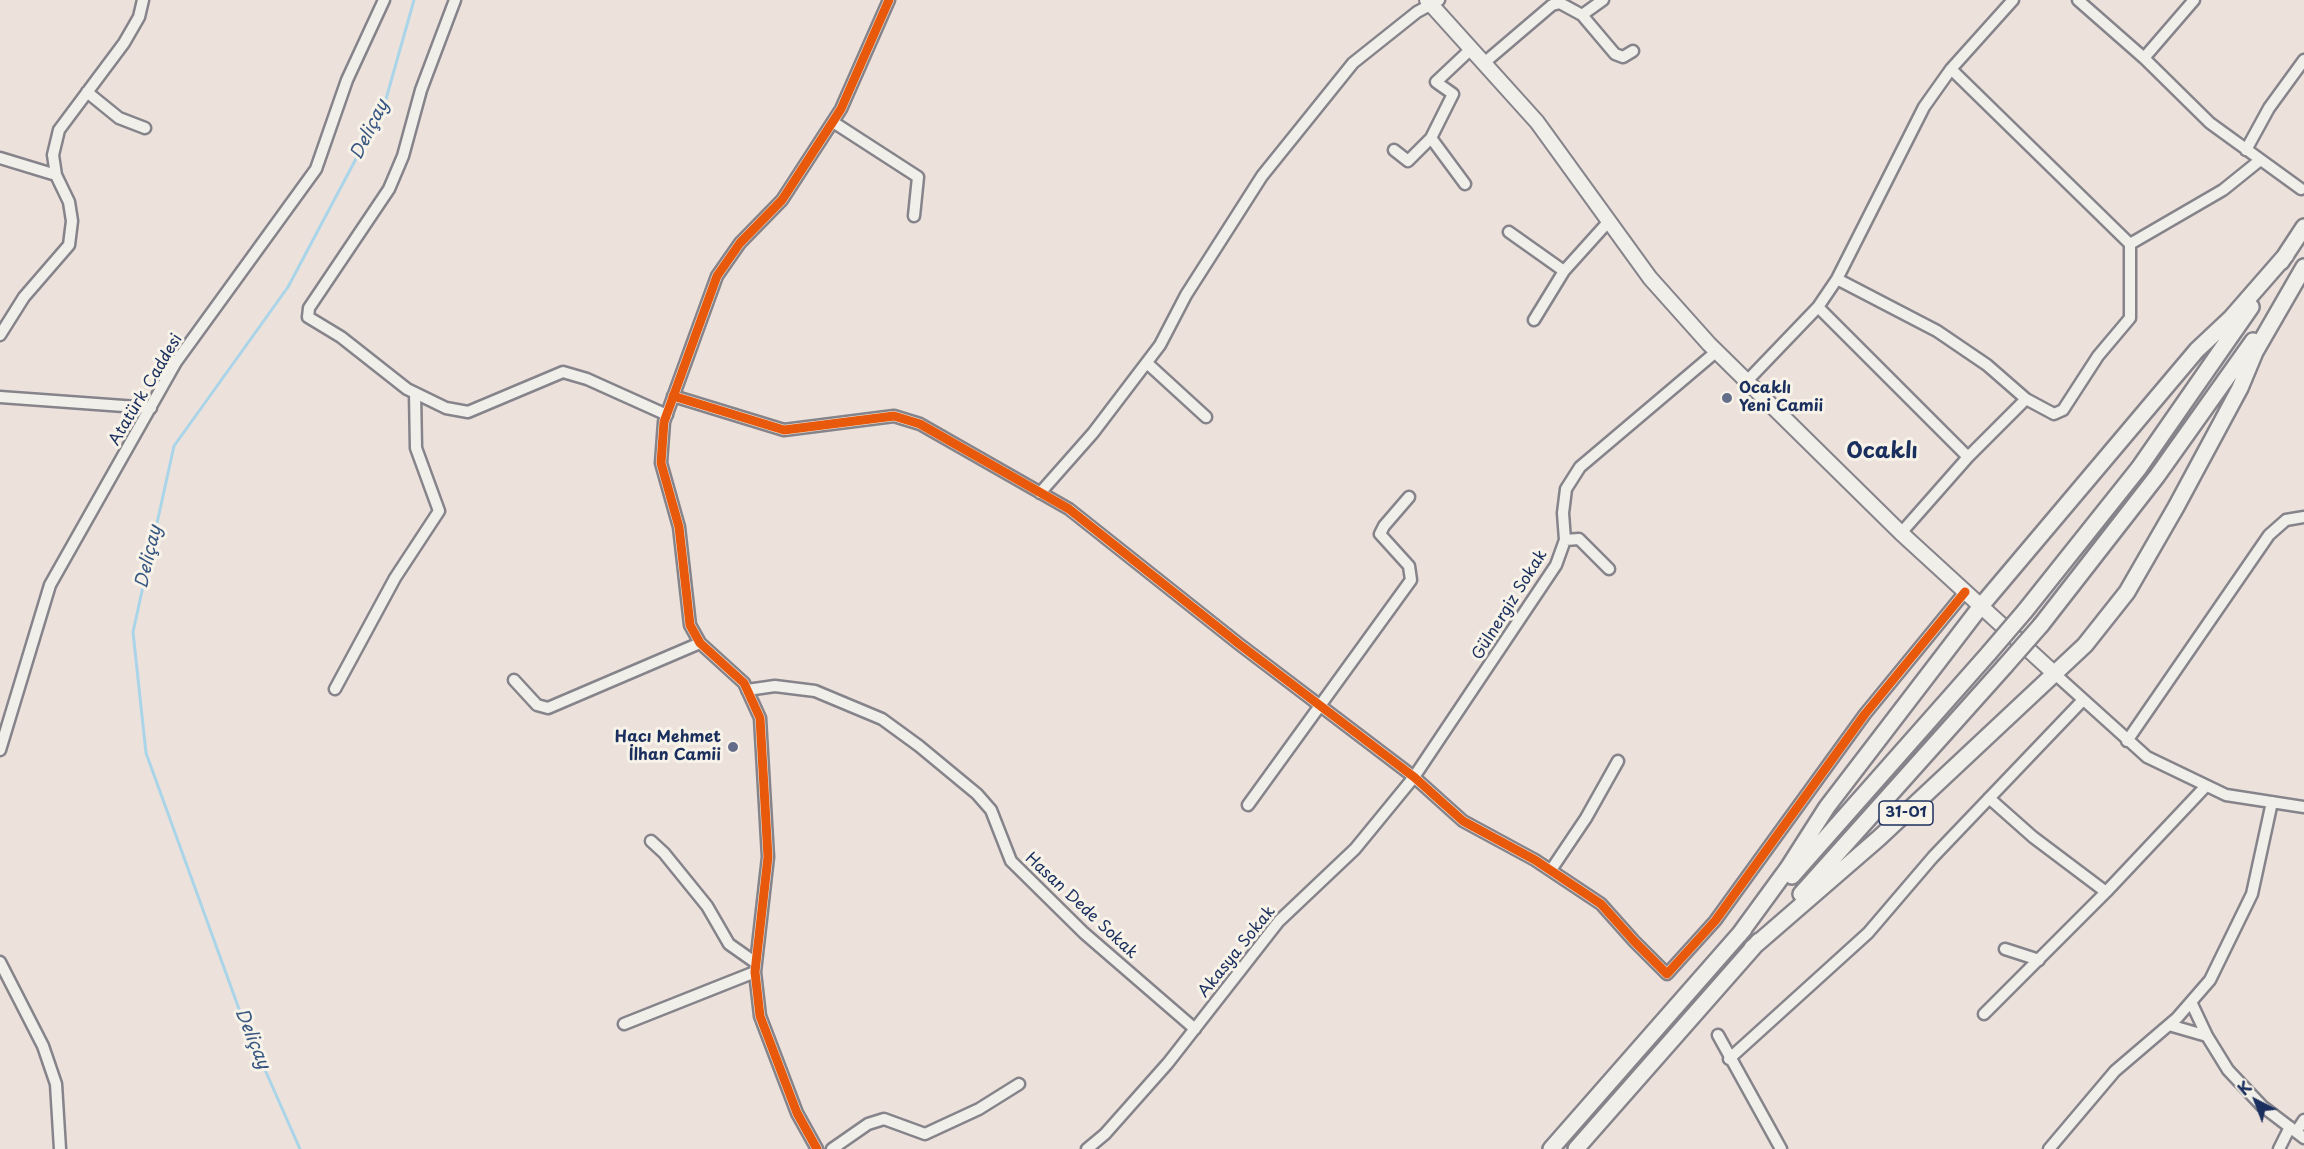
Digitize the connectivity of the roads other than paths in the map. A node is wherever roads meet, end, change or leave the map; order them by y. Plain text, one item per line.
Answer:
1 (143, 0) edge
2 (384, 0) edge
3 (455, 0) edge
4 (889, 0) edge
5 (1603, 0) edge
6 (2013, 0) edge
7 (2078, 0) edge
8 (2194, 0) edge
9 (1433, 2) edge
10 (1582, 15) junction
11 (1471, 49) junction
12 (1633, 51) dead end
13 (2144, 58) junction
14 (2304, 60) edge
15 (1484, 63) junction
16 (1951, 69) junction
17 (87, 92) junction
18 (833, 122) junction
19 (145, 128) dead end
20 (1431, 138) junction
21 (1394, 150) dead end
22 (2246, 150) junction
23 (0, 158) edge
24 (2259, 161) junction
25 (56, 175) junction
26 (1465, 184) dead end
27 (2301, 189) dead end
28 (914, 216) dead end
29 (1609, 221) junction
30 (2304, 227) edge
31 (1509, 232) dead end
32 (2130, 244) junction
33 (2286, 255) junction
34 (2304, 267) edge
35 (1563, 271) junction
36 (1837, 279) junction
37 (1818, 307) junction
38 (1534, 320) dead end
39 (0, 335) edge
40 (1717, 351) junction
41 (1147, 363) junction
42 (1747, 381) junction
43 (415, 393) junction
44 (673, 396) junction
45 (0, 397) edge
46 (2026, 399) junction
47 (151, 408) junction
48 (666, 415) junction
49 (1206, 417) dead end
50 (1968, 458) junction
51 (1040, 493) junction
52 (1409, 497) dead end
53 (2304, 517) edge
54 (1901, 533) junction
55 (1565, 540) junction
56 (1609, 569) dead end
57 (1965, 592) junction
58 (1981, 606) junction
59 (700, 643) junction
60 (2055, 674) junction
61 (514, 680) dead end
62 (335, 688) dead end
63 (747, 690) junction
64 (2083, 700) junction
65 (1320, 706) junction
66 (2127, 741) junction
67 (0, 750) edge
68 (1618, 761) dead end
69 (1414, 777) junction
70 (2206, 786) junction
71 (1989, 798) junction
72 (2272, 802) junction
73 (1248, 805) dead end
74 (2304, 807) edge
75 (651, 841) dead end
76 (1551, 870) junction
77 (2106, 892) junction
78 (1739, 935) junction
79 (1752, 948) junction
80 (2005, 949) dead end
81 (2039, 960) junction
82 (0, 962) edge
83 (755, 967) junction
84 (2191, 1002) junction
85 (1984, 1014) dead end
86 (624, 1024) dead end
87 (2169, 1025) junction
88 (1195, 1029) junction
89 (1718, 1035) dead end
90 (2206, 1036) junction
91 (1729, 1059) junction
92 (1019, 1084) dead end
93 (2304, 1120) edge
94 (2296, 1132) edge
95 (1776, 1147) edge
96 (60, 1149) edge
97 (817, 1149) edge
98 (832, 1149) edge
99 (1087, 1149) edge
100 (1551, 1149) edge
101 (1576, 1149) edge
102 (2049, 1149) edge
103 (2278, 1149) edge

1 - 17 street
2 - 47 street, Atatürk Caddesi
3 - 43 street
4 - 18 street
5 - 10 street
6 - 16 street
7 - 13 street
8 - 13 street
9 - 11 main road
9 - 41 street
10 - 12 street
10 - 15 street
11 - 15 main road
11 - 20 street
13 - 22 street
14 - 22 street
15 - 29 main road
16 - 32 street
16 - 36 street
17 - 19 street
17 - 25 street
18 - 28 street
18 - 44 street
20 - 21 street
20 - 26 street
22 - 24 street
23 - 25 street
24 - 27 street
24 - 32 street
25 - 39 street
29 - 35 street
29 - 40 main road
30 - 33 highway
31 - 35 street
32 - 46 street
33 - 58 highway
33 - 78 highway, bridge
34 - 60 highway
34 - 79 highway, bridge
35 - 38 street
36 - 37 street
36 - 46 street
37 - 42 street
37 - 50 street
40 - 42 main road
40 - 55 street, Gülnergiz Sokak
41 - 49 street
41 - 51 street
42 - 54 main road
43 - 48 street
43 - 62 street
44 - 48 street
44 - 51 street
45 - 47 street
46 - 50 street
47 - 67 street, Atatürk Caddesi
48 - 59 street
50 - 54 street
51 - 65 street
52 - 65 street
53 - 66 street
54 - 57 main road
55 - 56 street
55 - 69 street, Gülnergiz Sokak
57 - 58 main road
57 - 76 street
58 - 60 main road
58 - 78 highway
59 - 61 street
59 - 63 street
60 - 64 street
60 - 79 highway, 31-01
63 - 83 street
63 - 88 street, Hasan Dede Sokak
64 - 66 street
64 - 71 street
65 - 69 street
65 - 73 street
66 - 70 street
68 - 76 street
69 - 76 street
69 - 88 street, Akasya Sokak
70 - 72 street
70 - 77 street
71 - 77 street
71 - 91 street
72 - 74 street
72 - 84 street
75 - 83 street
77 - 81 street
78 - 100 highway
79 - 101 highway, 31-01
80 - 81 street
81 - 85 street
82 - 96 street
83 - 86 street
83 - 97 street
84 - 87 street
84 - 90 street
87 - 90 street
87 - 102 street
88 - 99 street, Akasya Sokak
89 - 91 street
90 - 94 street
91 - 95 street
92 - 98 street
93 - 94 street
94 - 103 street

